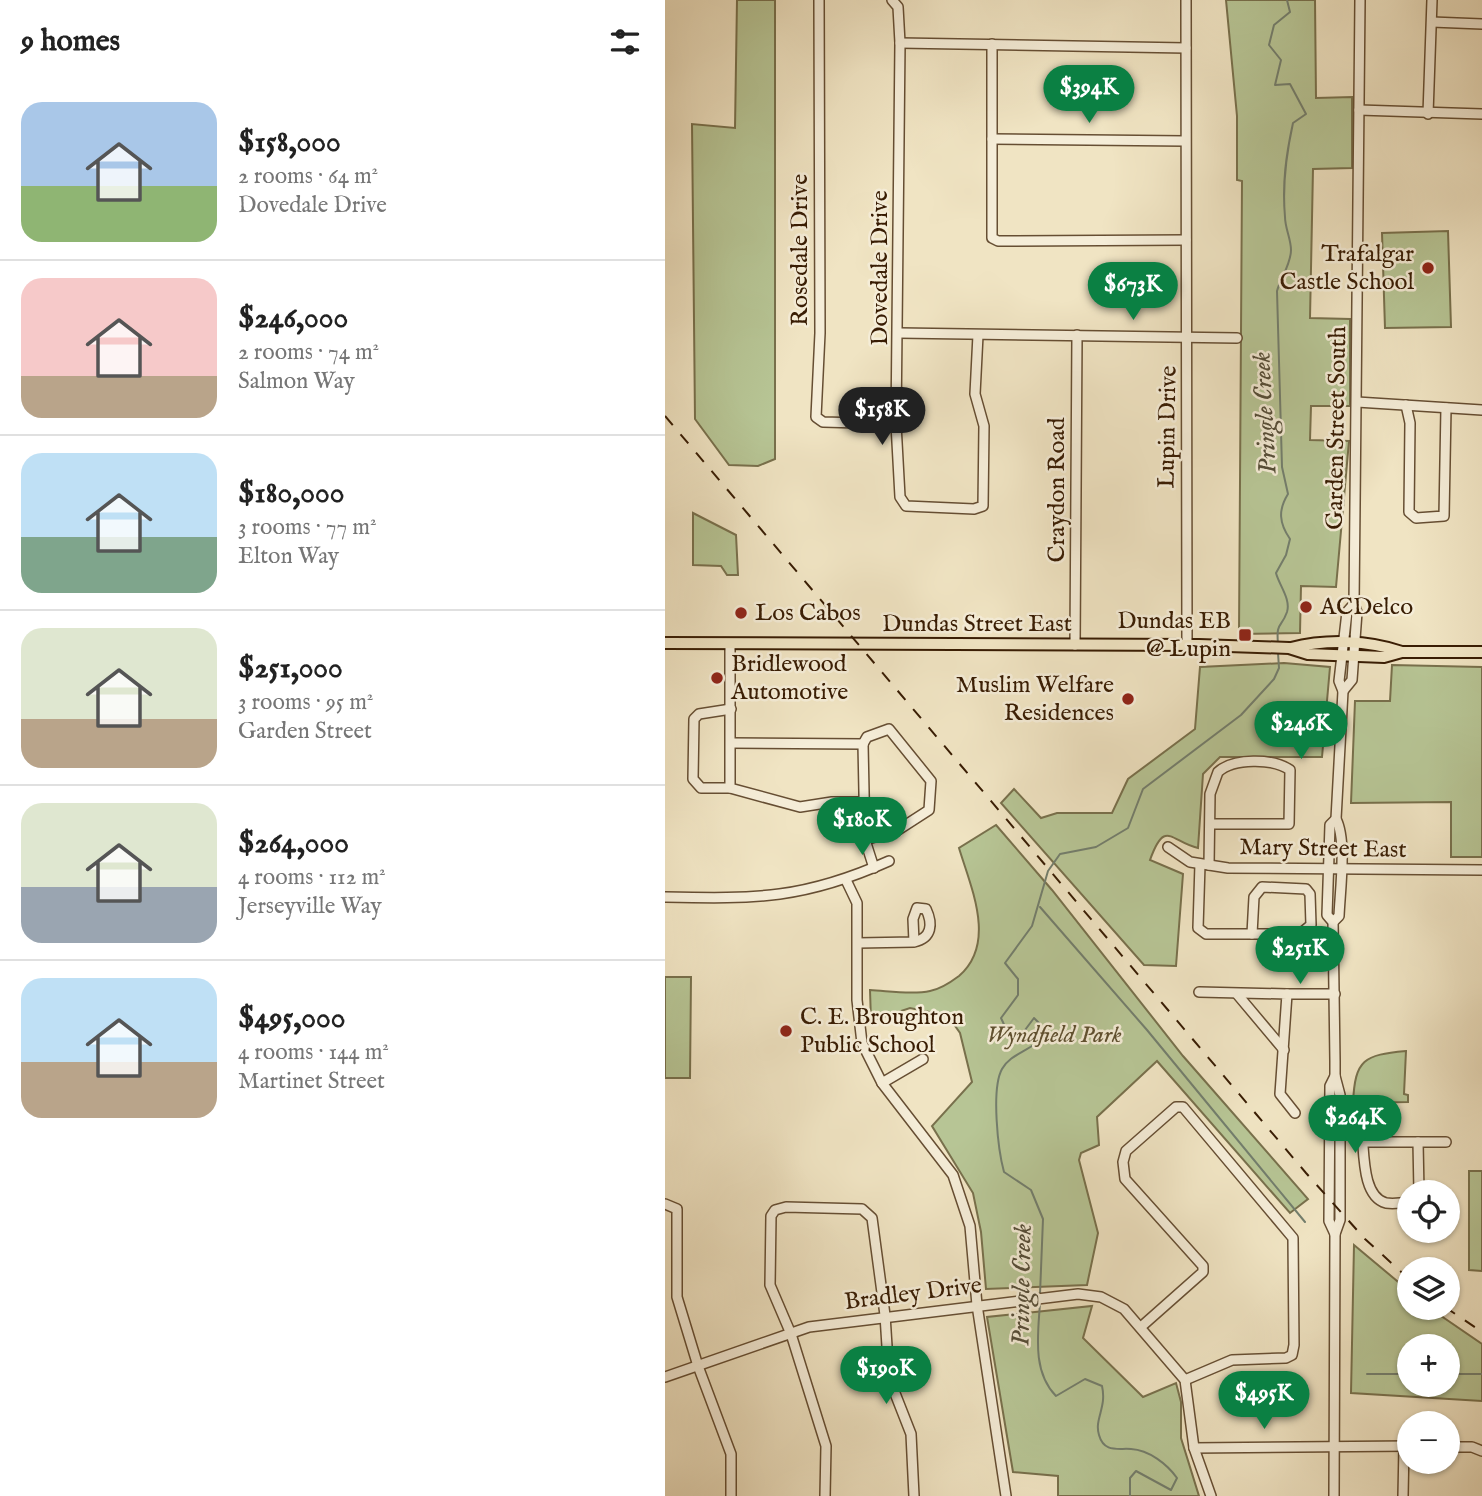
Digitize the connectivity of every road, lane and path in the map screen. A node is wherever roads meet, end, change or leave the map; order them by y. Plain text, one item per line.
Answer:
1 (819, 0) edge
2 (892, 0) edge
3 (1186, 0) edge
4 (1360, 0) edge
5 (1432, 0) edge
6 (1432, 22) junction
7 (1482, 24) edge
8 (900, 43) junction
9 (992, 44) junction
10 (1186, 48) junction
11 (1359, 110) junction
12 (1428, 114) junction
13 (1482, 114) edge
14 (992, 139) junction
15 (1185, 141) junction
16 (1186, 240) junction
17 (899, 333) junction
18 (978, 335) junction
19 (1077, 335) junction
20 (1188, 338) junction
21 (1237, 338) dead end
22 (1357, 402) junction
23 (1406, 405) junction
24 (1446, 408) junction
25 (1482, 410) edge
26 (897, 424) junction
27 (665, 643) edge
28 (730, 644) junction
29 (1075, 645) junction
30 (1188, 645) junction
31 (1349, 650) junction
32 (1482, 652) edge
33 (731, 709) junction
34 (731, 743) junction
35 (863, 744) junction
36 (730, 788) junction
37 (863, 802) junction
38 (1336, 819) junction
39 (1211, 824) junction
40 (865, 840) junction
41 (1168, 847) dead end
42 (889, 861) dead end
43 (1205, 865) junction
44 (874, 868) junction
45 (1329, 868) junction
46 (1341, 869) junction
47 (1482, 870) edge
48 (846, 880) junction
49 (665, 897) edge
50 (1332, 922) junction
51 (1252, 934) junction
52 (914, 942) dead end
53 (858, 943) junction
54 (1199, 992) dead end
55 (1287, 994) junction
56 (1335, 994) junction
57 (1237, 995) junction
58 (1284, 1050) junction
59 (923, 1059) dead end
60 (1335, 1076) junction
61 (883, 1083) junction
62 (1330, 1110) junction
63 (1295, 1113) dead end
64 (1340, 1124) junction
65 (1364, 1142) junction
66 (1418, 1142) junction
67 (1446, 1142) dead end
68 (1419, 1180) edge
69 (1397, 1203) edge
70 (665, 1204) edge
71 (1335, 1234) junction
72 (977, 1305) junction
73 (885, 1315) junction
74 (1142, 1326) junction
75 (791, 1334) junction
76 (698, 1366) junction
77 (665, 1377) edge
78 (1185, 1380) junction
79 (1335, 1444) junction
80 (1397, 1446) edge
81 (1460, 1447) edge
82 (1194, 1448) junction
83 (1482, 1451) edge
84 (1404, 1474) edge
85 (731, 1496) edge
86 (825, 1496) edge
87 (914, 1496) edge
88 (1006, 1496) edge
89 (1210, 1496) edge
90 (1334, 1496) edge
91 (1403, 1496) edge

1 - 26 street, Rosedale Drive
2 - 8 street, Dovedale Drive
3 - 10 street, Lupin Drive
4 - 11 street, Garden Street South
5 - 6 street
6 - 7 street
6 - 12 street
8 - 9 street
8 - 17 street, Dovedale Drive
9 - 10 street
9 - 14 street
10 - 15 street, Lupin Drive
11 - 12 street
11 - 22 street, Garden Street South
12 - 13 street
14 - 15 street
14 - 16 street
15 - 16 street, Lupin Drive
16 - 20 street, Lupin Drive
17 - 18 street
17 - 26 street, Dovedale Drive
18 - 19 street
18 - 26 street, Dovedale Drive
19 - 20 street
19 - 29 street, Craydon Road
20 - 21 street
20 - 30 street, Lupin Drive
22 - 23 street
22 - 31 street, Garden Street South
23 - 24 street
23 - 24 street
24 - 25 street
27 - 28 main road, Dundas Street East
28 - 29 main road, Dundas Street East
28 - 33 street
29 - 30 main road, Dundas Street East
30 - 31 main road, Dundas Street East
31 - 32 main road, Dundas Street East
31 - 38 street, Garden Street South
33 - 34 street
33 - 36 street
34 - 35 street
34 - 36 street
35 - 37 street
35 - 40 street
36 - 37 street
37 - 40 street
38 - 45 street
38 - 46 street
39 - 39 street
39 - 43 street
40 - 44 street
41 - 43 street, Mary Street East
42 - 44 street
43 - 45 street, Mary Street East
43 - 51 street
44 - 48 street
45 - 46 street, Mary Street East
45 - 50 street
46 - 47 street, Mary Street East
46 - 50 street
48 - 49 street
48 - 53 street
50 - 56 street
51 - 51 street
52 - 53 street
53 - 61 street
54 - 57 street
55 - 56 street
55 - 57 street
55 - 58 street
56 - 60 street
57 - 58 street
58 - 63 street
59 - 61 street
60 - 62 street
60 - 64 street
61 - 72 street
62 - 64 street
62 - 71 street
64 - 65 street
64 - 71 street
65 - 66 street
65 - 69 street
66 - 67 street
66 - 68 street
70 - 76 street
71 - 79 street
72 - 73 street, Bradley Drive
72 - 74 street, Bradley Drive
72 - 88 street
73 - 75 street, Bradley Drive
73 - 75 street
73 - 87 street
74 - 78 street, Bradley Drive
74 - 78 street
75 - 76 street, Bradley Drive
75 - 86 street
76 - 77 street, Bradley Drive
76 - 85 street
78 - 82 street
79 - 80 street
79 - 82 street
79 - 90 street
81 - 83 street
82 - 89 street
84 - 91 street

